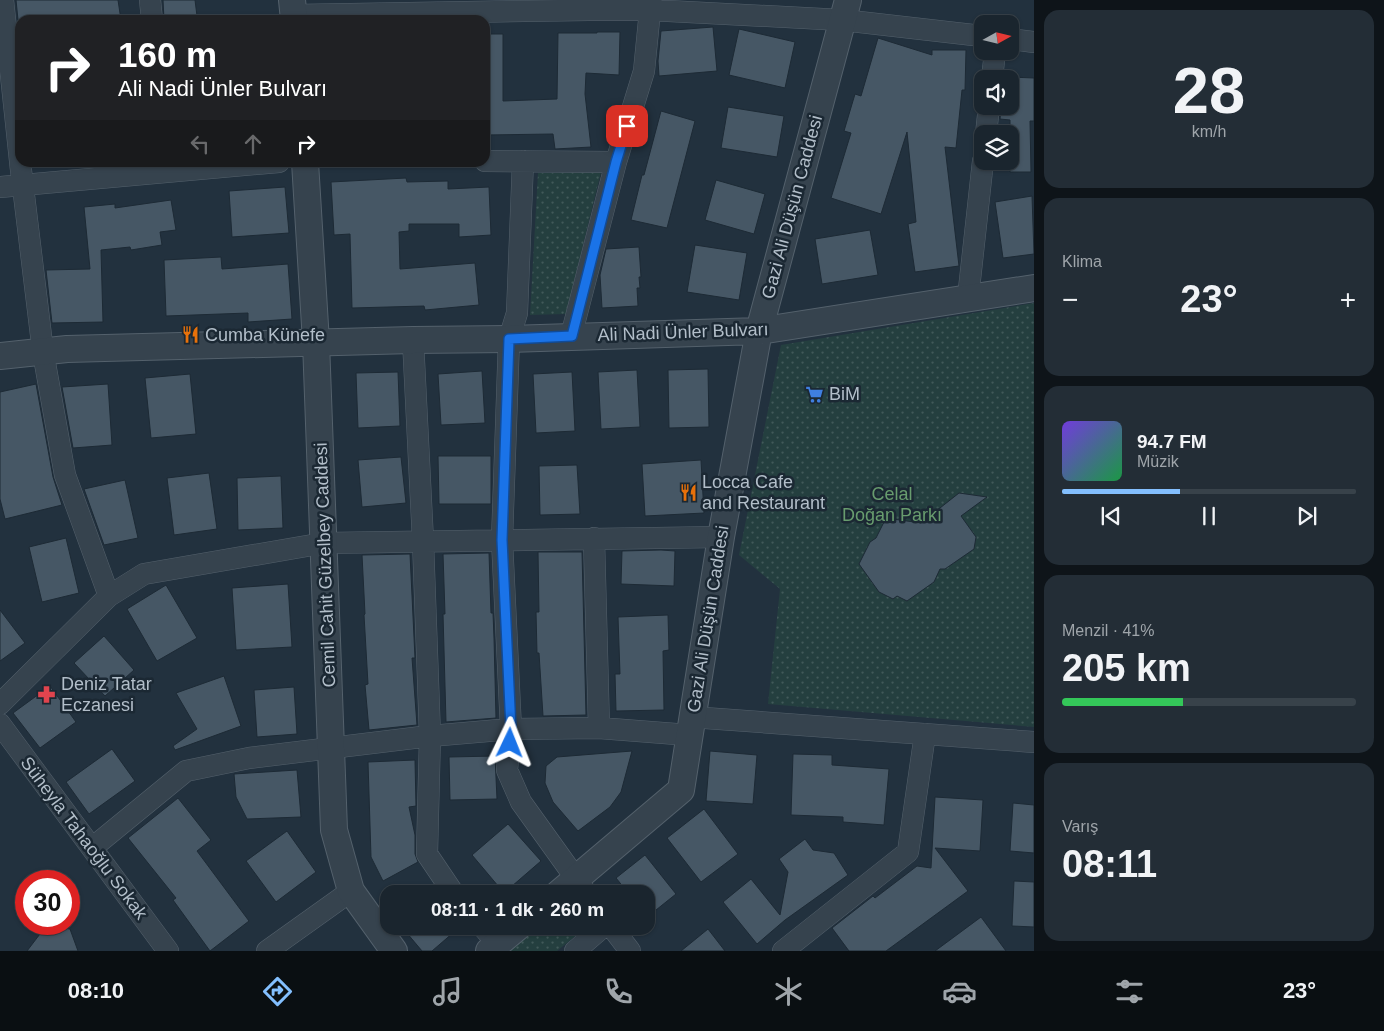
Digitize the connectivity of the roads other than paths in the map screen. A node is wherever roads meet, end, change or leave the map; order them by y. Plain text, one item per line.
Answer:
1 (3, 0) edge
2 (150, 0) edge
3 (650, 5) edge
4 (451, 6) edge
5 (845, 10) edge
6 (293, 12) edge
7 (152, 15) edge
8 (974, 34) edge
9 (1019, 40) edge
10 (1034, 42) edge
11 (15, 114) edge
12 (490, 161) edge
13 (523, 161) junction
14 (616, 162) junction
15 (20, 167) edge
16 (165, 167) edge
17 (305, 167) edge
18 (982, 170) edge
19 (22, 185) junction
20 (0, 187) edge
21 (1034, 288) edge
22 (968, 298) junction
23 (760, 331) junction
24 (572, 336) junction
25 (509, 339) junction
26 (413, 340) junction
27 (316, 342) junction
28 (43, 352) junction
29 (0, 356) edge
30 (721, 537) junction
31 (594, 538) junction
32 (502, 540) junction
33 (423, 541) junction
34 (324, 543) junction
35 (109, 596) junction
36 (0, 704) edge
37 (0, 724) edge
38 (690, 726) junction
39 (599, 728) junction
40 (511, 729) junction
41 (925, 734) junction
42 (430, 736) junction
43 (1034, 742) edge
44 (331, 748) junction
45 (92, 848) junction
46 (448, 885) edge
47 (571, 885) edge
48 (577, 885) edge
49 (351, 891) junction
50 (594, 935) edge
51 (618, 935) edge
52 (168, 951) edge
53 (268, 951) edge
54 (394, 951) edge
55 (575, 951) edge
56 (630, 951) edge
57 (783, 951) edge

1 - 11 street
2 - 7 street
3 - 4 street
3 - 5 street
3 - 14 street
4 - 6 street
5 - 8 street
5 - 23 street, Gazi Ali Düşün Caddesi
9 - 10 street
12 - 13 street
13 - 14 street
13 - 25 street
14 - 24 street
15 - 19 street
16 - 19 street
17 - 27 street, Cemil Cahit Güzelbey Caddesi
18 - 22 street
19 - 20 street
19 - 28 street
21 - 22 street, Ali Nadi Ünler Bulvarı
22 - 23 street, Ali Nadi Ünler Bulvarı
23 - 24 street, Ali Nadi Ünler Bulvarı
23 - 30 street, Gazi Ali Düşün Caddesi
24 - 25 street, Ali Nadi Ünler Bulvarı
25 - 26 street, Ali Nadi Ünler Bulvarı
25 - 32 street
26 - 27 street, Ali Nadi Ünler Bulvarı
26 - 33 street
27 - 28 street, Ali Nadi Ünler Bulvarı
27 - 34 street, Cemil Cahit Güzelbey Caddesi
28 - 29 street, Ali Nadi Ünler Bulvarı
28 - 35 street
30 - 31 street
30 - 38 street, Gazi Ali Düşün Caddesi
31 - 32 street
31 - 39 street
32 - 33 street
32 - 40 street
33 - 34 street
33 - 42 street
34 - 35 street
34 - 44 street, Cemil Cahit Güzelbey Caddesi
35 - 36 street
37 - 45 street, Süheyla Tahaoğlu Sokak
38 - 39 street
38 - 41 street
38 - 48 street, Gazi Ali Düşün Caddesi
39 - 40 street
40 - 42 street
40 - 47 street
41 - 43 street
41 - 57 street
42 - 44 street
42 - 46 street
44 - 45 street
44 - 49 street, Cemil Cahit Güzelbey Caddesi
45 - 52 street, Süheyla Tahaoğlu Sokak
49 - 53 street
49 - 54 street, Cemil Cahit Güzelbey Caddesi
50 - 55 street
51 - 56 street

